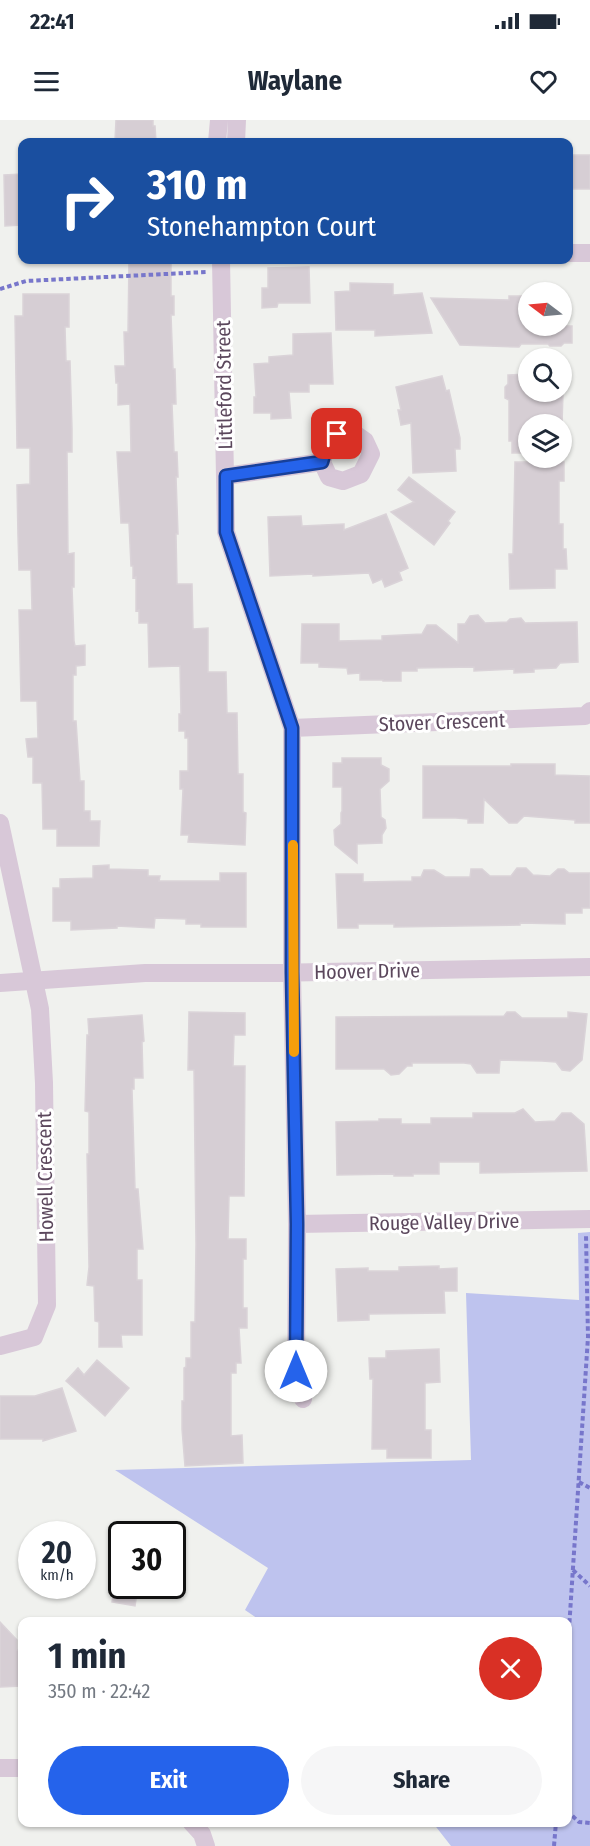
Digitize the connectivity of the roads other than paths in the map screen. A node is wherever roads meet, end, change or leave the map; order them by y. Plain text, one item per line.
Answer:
1 (219, 120) edge
2 (237, 120) edge
3 (217, 138) edge
4 (236, 138) edge
5 (573, 253) edge
6 (590, 253) edge
7 (221, 265) edge
8 (322, 462) dead end
9 (226, 476) junction
10 (590, 711) edge
11 (292, 728) junction
12 (0, 823) edge
13 (590, 967) edge
14 (292, 972) junction
15 (35, 979) junction
16 (0, 983) edge
17 (588, 1219) edge
18 (297, 1224) junction
19 (0, 1346) edge
20 (303, 1400) dead end
21 (0, 1768) edge
22 (18, 1768) edge
23 (196, 1827) edge
24 (206, 1846) edge

1 - 3 street
2 - 4 street
5 - 6 street
7 - 9 street, Littleford Street
8 - 9 street
9 - 11 street, Littleford Street
10 - 11 street, Stover Crescent
11 - 14 street, Littleford Street
12 - 15 street
13 - 14 street, Hoover Drive
14 - 15 street, Hoover Drive
14 - 18 street, Littleford Street
15 - 16 street, Hoover Drive
15 - 19 street, Howell Crescent
17 - 18 street, Rouge Valley Drive
18 - 20 street, Littleford Street
21 - 22 street
23 - 24 street

